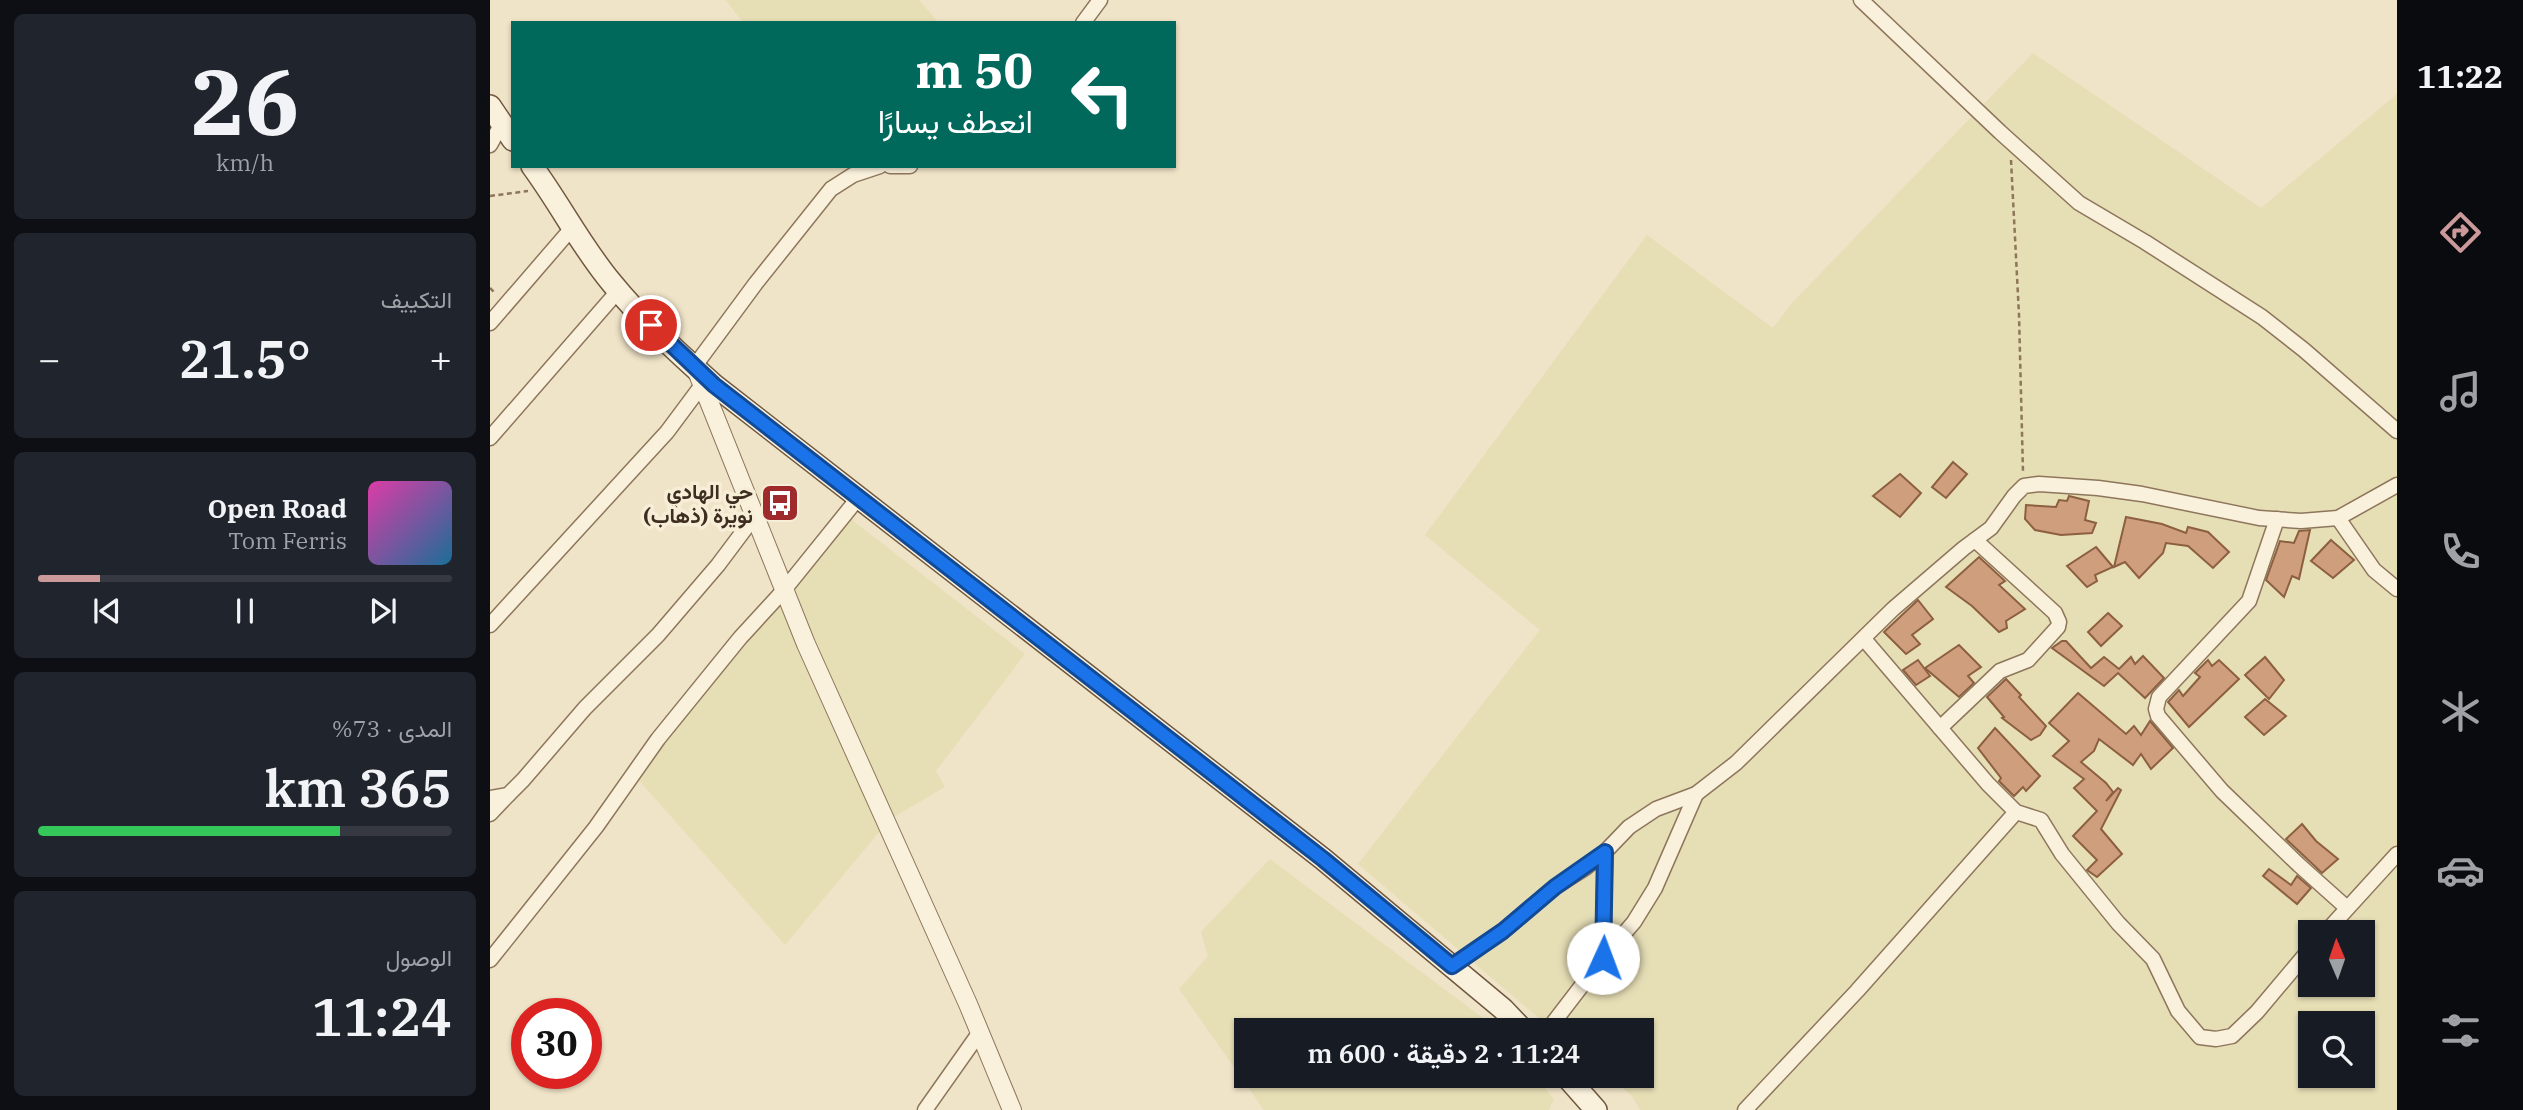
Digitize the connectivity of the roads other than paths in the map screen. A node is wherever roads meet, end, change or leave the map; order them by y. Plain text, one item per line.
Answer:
1 (1100, 0) edge
2 (1861, 0) edge
3 (1084, 21) edge
4 (490, 106) edge
5 (507, 133) edge
6 (490, 145) edge
7 (534, 168) edge
8 (874, 168) edge
9 (572, 228) junction
10 (618, 291) junction
11 (490, 323) edge
12 (697, 374) junction
13 (2397, 431) edge
14 (490, 438) edge
15 (2397, 485) edge
16 (859, 496) junction
17 (754, 517) junction
18 (2338, 518) junction
19 (2277, 519) junction
20 (1975, 540) junction
21 (2397, 589) edge
22 (784, 590) junction
23 (490, 625) edge
24 (1864, 639) junction
25 (1940, 728) junction
26 (1696, 793) junction
27 (508, 795) junction
28 (490, 798) edge
29 (2016, 812) junction
30 (490, 814) edge
31 (1605, 852) junction
32 (2397, 854) edge
33 (2347, 908) junction
34 (2336, 920) edge
35 (1603, 958) junction
36 (490, 960) edge
37 (2298, 963) edge
38 (1452, 966) junction
39 (1510, 1018) edge
40 (1557, 1018) edge
41 (980, 1032) junction
42 (1577, 1088) edge
43 (925, 1110) edge
44 (1012, 1110) edge
45 (1596, 1110) edge
46 (1745, 1110) edge

1 - 3 street
2 - 13 street
4 - 5 main road
5 - 6 street
7 - 9 main road
8 - 12 street
9 - 10 main road
9 - 11 street
10 - 12 main road
10 - 14 street
12 - 16 main road
12 - 17 street
12 - 23 street
15 - 18 street
16 - 22 street
16 - 38 main road
17 - 22 street
17 - 27 street
18 - 19 street
18 - 21 street
19 - 20 street
19 - 33 street
20 - 24 street
20 - 25 street
22 - 36 street
22 - 41 street
24 - 25 street
24 - 26 street
25 - 29 street
26 - 31 street
26 - 35 street
27 - 28 street
27 - 30 street
29 - 37 street
29 - 46 street
31 - 35 street
31 - 38 street
32 - 33 street
33 - 34 street
35 - 40 street
38 - 39 main road
41 - 43 street
41 - 44 street
42 - 45 main road

